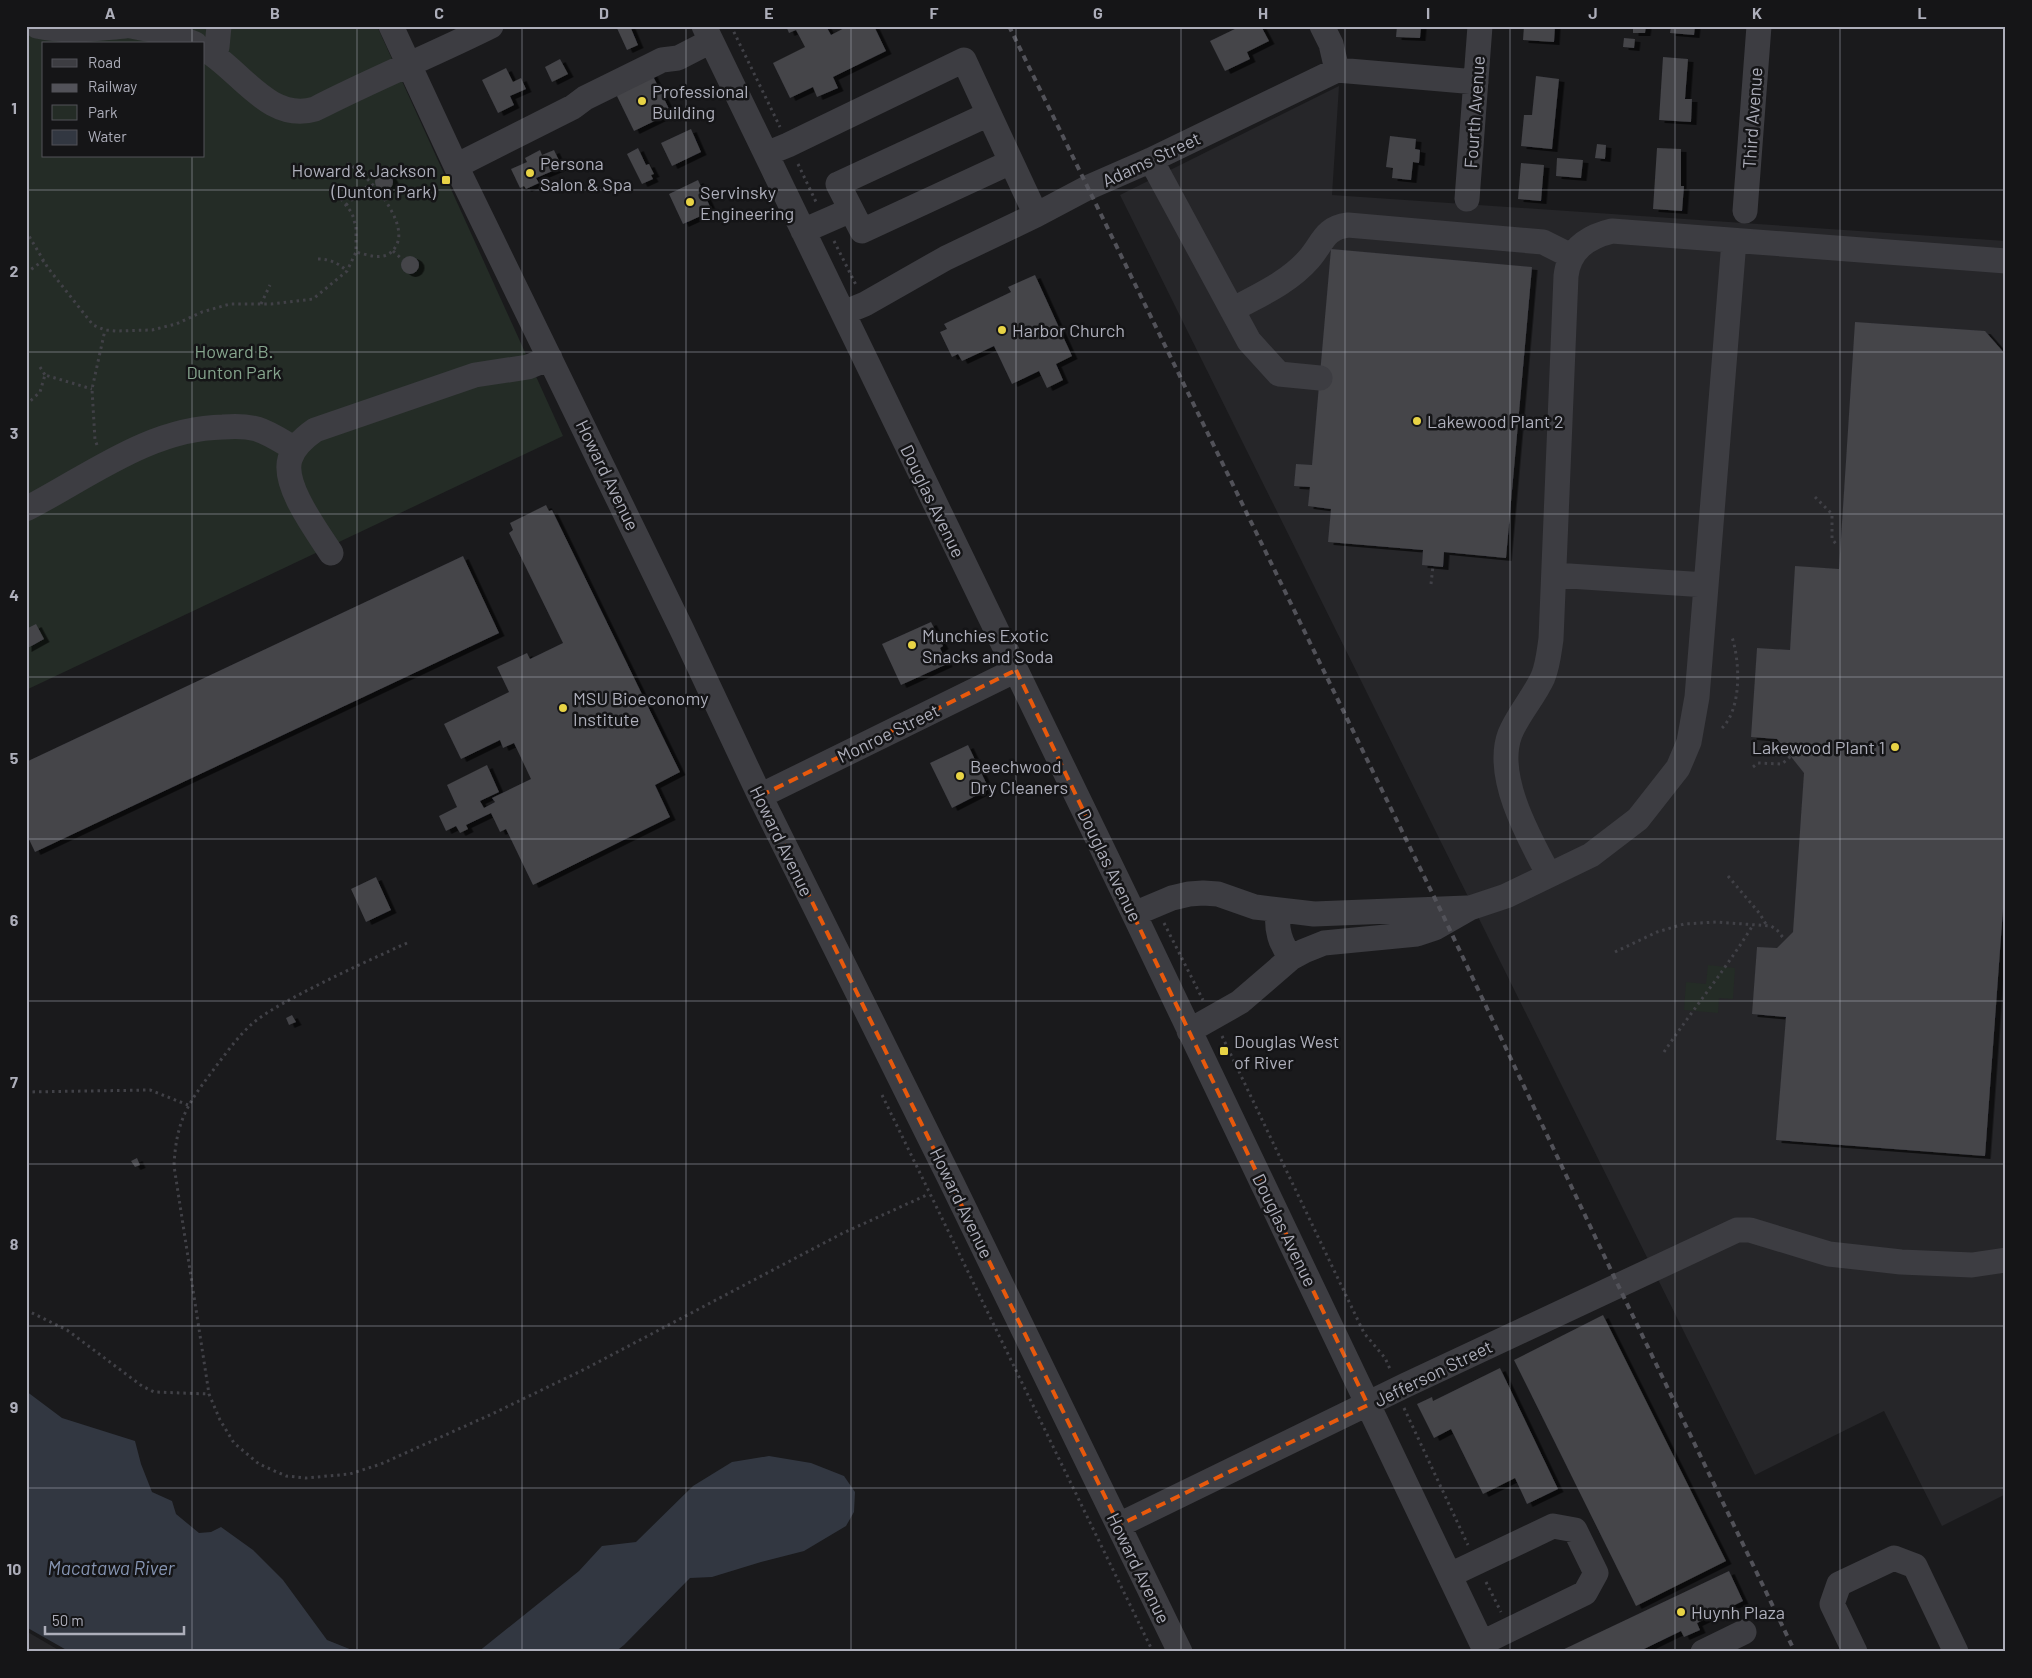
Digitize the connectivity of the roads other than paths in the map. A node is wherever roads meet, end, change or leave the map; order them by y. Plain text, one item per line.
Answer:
1 (37, 26) edge
2 (125, 26) edge
3 (131, 26) edge
4 (219, 26) edge
5 (391, 26) edge
6 (491, 26) edge
7 (1322, 26) edge
8 (1480, 26) edge
9 (1760, 26) edge
10 (708, 34) edge
11 (188, 42) edge
12 (205, 49) edge
13 (205, 50) edge
14 (409, 64) junction
15 (1337, 70) junction
16 (1476, 82) junction
17 (989, 114) junction
18 (766, 154) junction
19 (1151, 160) junction
20 (1011, 162) junction
21 (456, 166) junction
22 (1468, 199) dead end
23 (851, 210) junction
24 (1745, 211) dead end
25 (1036, 215) junction
26 (803, 231) junction
27 (1734, 241) junction
28 (1571, 256) junction
29 (2006, 262) edge
30 (1232, 310) junction
31 (843, 313) junction
32 (550, 358) junction
33 (1320, 378) dead end
34 (295, 449) junction
35 (26, 509) edge
36 (331, 553) dead end
37 (1554, 575) junction
38 (1706, 585) junction
39 (1016, 670) junction
40 (760, 796) junction
41 (1549, 875) junction
42 (1470, 908) junction
43 (1278, 911) junction
44 (1134, 914) junction
45 (1291, 958) junction
46 (1189, 1031) junction
47 (2006, 1260) edge
48 (1368, 1405) junction
49 (1119, 1525) junction
50 (1450, 1575) junction
51 (1744, 1632) dead end
52 (1484, 1647) edge
53 (1180, 1652) edge
54 (1703, 1652) edge
55 (1855, 1652) edge
56 (1956, 1652) edge

1 - 2 street
3 - 11 street
4 - 12 street
5 - 14 street, Howard Avenue
6 - 14 street
7 - 15 street
8 - 16 street, Fourth Avenue
9 - 24 street, Third Avenue
10 - 18 street, Douglas Avenue
10 - 21 street
13 - 14 street
14 - 21 street, Howard Avenue
15 - 16 street
15 - 19 street, Adams Street
16 - 22 street, Fourth Avenue
17 - 18 street
17 - 20 street
17 - 23 street
18 - 26 street, Douglas Avenue
19 - 25 street, Adams Street
19 - 30 street
20 - 23 street
20 - 25 street
21 - 32 street, Howard Avenue
23 - 26 street
25 - 31 street, Adams Street
26 - 31 street, Douglas Avenue
27 - 28 street
27 - 29 street
27 - 38 street
28 - 30 street
28 - 37 street
30 - 33 street
31 - 39 street, Douglas Avenue
32 - 34 street
32 - 40 street, Howard Avenue
34 - 35 street
34 - 36 street
37 - 38 street
37 - 41 street
38 - 41 street
39 - 40 street, Monroe Street
39 - 44 street, Douglas Avenue
40 - 49 street, Howard Avenue
41 - 42 street
42 - 43 street
42 - 45 street
43 - 44 street
43 - 45 street
44 - 46 street, Douglas Avenue
45 - 46 street
46 - 48 street, Douglas Avenue
47 - 48 street, Jefferson Street
48 - 49 street, Jefferson Street
48 - 50 street, Douglas Avenue
49 - 53 street, Howard Avenue
50 - 52 street, Douglas Avenue
50 - 52 street
51 - 54 street
55 - 56 street

